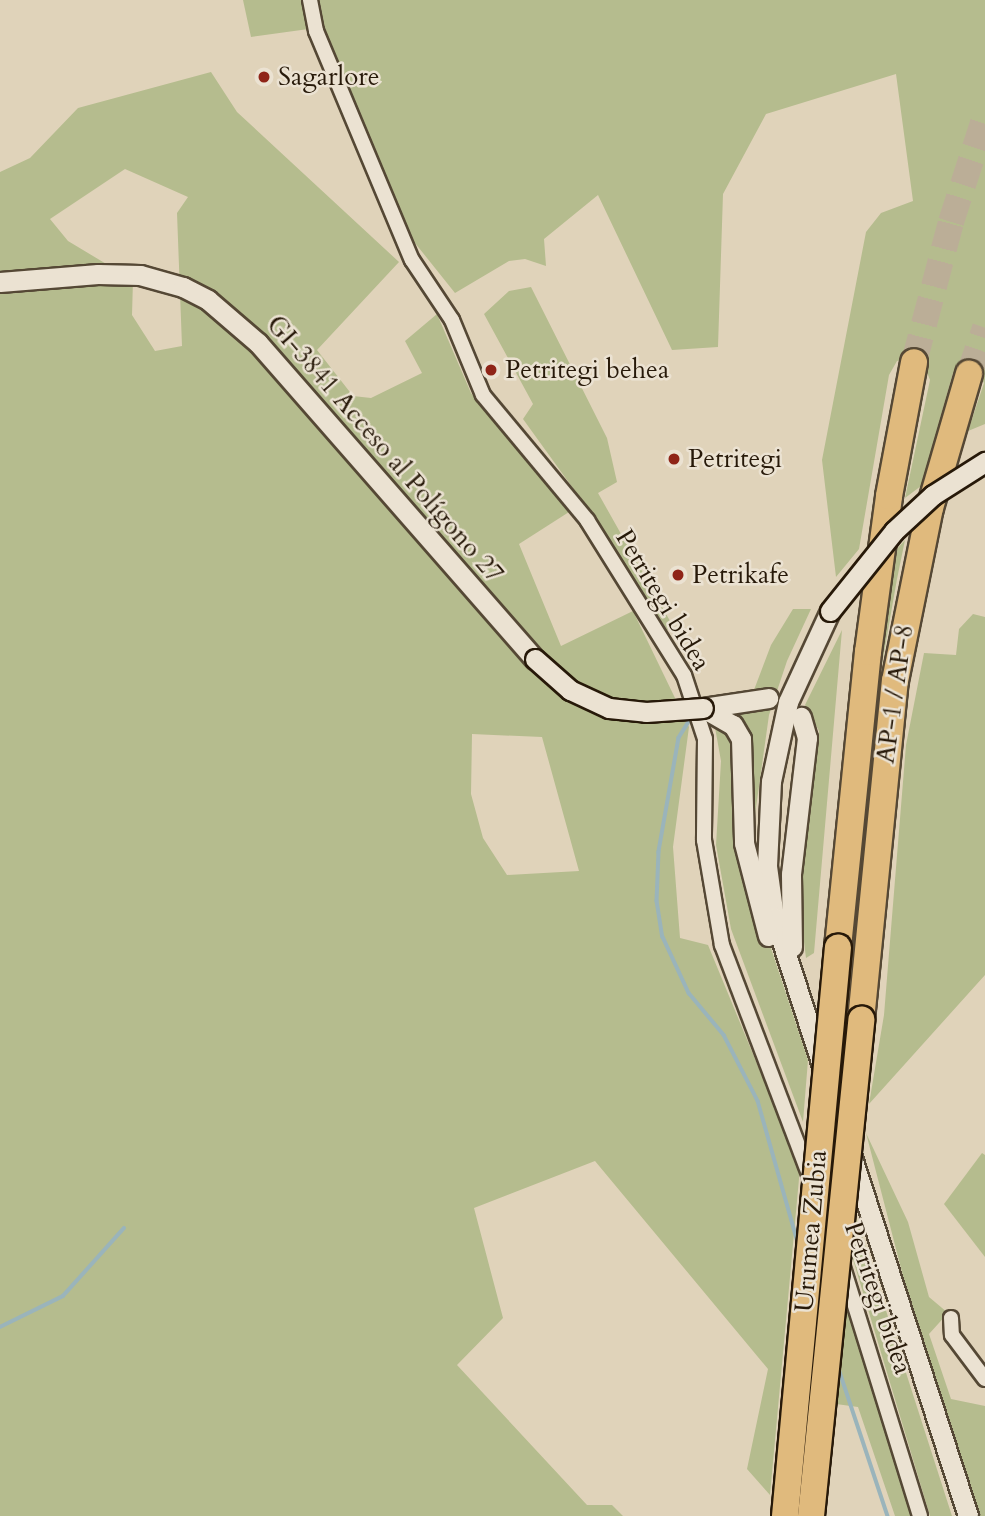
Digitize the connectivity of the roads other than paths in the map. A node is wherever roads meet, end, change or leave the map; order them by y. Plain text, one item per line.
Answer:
1 (310, 0) edge
2 (0, 282) edge
3 (914, 362) tunnel mouth
4 (970, 374) tunnel mouth
5 (985, 461) edge
6 (768, 698) dead end
7 (704, 708) junction
8 (801, 717) dead end
9 (838, 947) joint
10 (786, 966) junction
11 (861, 1020) joint
12 (806, 1023) junction
13 (951, 1318) dead end
14 (985, 1378) edge
15 (967, 1510) edge
16 (785, 1516) edge
17 (811, 1516) edge
18 (920, 1516) edge

1 - 18 street, Petritegi bidea
2 - 7 main road, GI-3841 Acceso al Polígono 27, bridge
3 - 9 highway, AP-1 / AP-8
4 - 11 highway, AP-1 / AP-8
5 - 10 main road, bridge
6 - 7 main road, GI-3841 Acceso al Polígono 27
7 - 10 main road
8 - 12 main road
9 - 16 highway, Urumea Zubia, bridge
10 - 12 main road
11 - 17 highway, Urumea Zubia, bridge
12 - 15 main road
13 - 14 street

